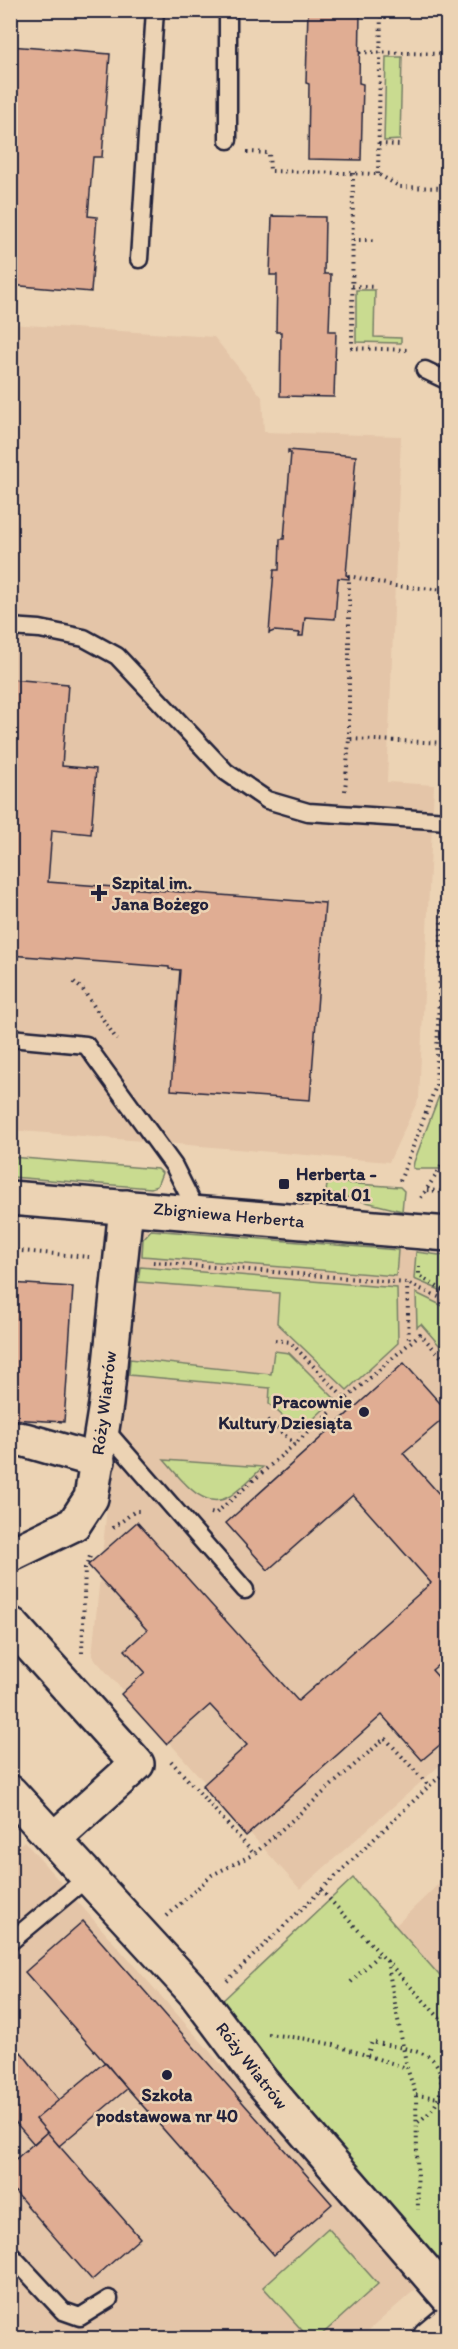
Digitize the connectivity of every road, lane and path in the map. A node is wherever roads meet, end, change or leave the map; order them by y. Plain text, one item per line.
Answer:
1 (154, 10) edge
2 (228, 10) edge
3 (381, 10) edge
4 (360, 52) dead end
5 (381, 52) junction
6 (447, 54) edge
7 (379, 144) junction
8 (400, 144) dead end
9 (233, 146) joint
10 (353, 174) junction
11 (378, 174) junction
12 (447, 188) edge
13 (352, 240) junction
14 (376, 240) dead end
15 (139, 259) dead end
16 (352, 286) junction
17 (375, 287) dead end
18 (420, 350) dead end
19 (425, 370) dead end
20 (447, 381) edge
21 (447, 590) edge
22 (10, 627) edge
23 (447, 703) edge
24 (349, 739) junction
25 (447, 743) edge
26 (342, 816) junction
27 (446, 821) edge
28 (10, 1038) edge
29 (400, 1181) dead end
30 (427, 1190) dead end
31 (447, 1192) edge
32 (10, 1198) edge
33 (126, 1207) junction
34 (197, 1212) junction
35 (447, 1234) edge
36 (10, 1250) edge
37 (120, 1260) junction
38 (407, 1283) junction
39 (447, 1301) edge
40 (275, 1340) dead end
41 (409, 1343) junction
42 (447, 1364) edge
43 (346, 1400) junction
44 (267, 1420) dead end
45 (102, 1426) junction
46 (10, 1438) edge
47 (295, 1443) junction
48 (98, 1461) junction
49 (174, 1511) junction
50 (105, 1535) dead end
51 (93, 1550) dead end
52 (10, 1555) edge
53 (245, 1590) dead end
54 (11, 1630) edge
55 (81, 1661) dead end
56 (168, 1757) dead end
57 (447, 1770) edge
58 (429, 1786) junction
59 (10, 1792) edge
60 (54, 1839) junction
61 (254, 1854) junction
62 (89, 1876) junction
63 (321, 1890) junction
64 (145, 1936) junction
65 (10, 1942) edge
66 (380, 1953) junction
67 (387, 1961) junction
68 (351, 1982) dead end
69 (204, 2003) junction
70 (447, 2027) edge
71 (266, 2034) dead end
72 (403, 2049) junction
73 (367, 2056) junction
74 (407, 2068) junction
75 (416, 2095) junction
76 (439, 2098) junction
77 (447, 2099) edge
78 (416, 2124) junction
79 (417, 2217) dead end
80 (10, 2254) edge
81 (447, 2297) edge
82 (109, 2299) dead end
83 (447, 2323) edge
84 (430, 2338) edge

1 - 15 lane
2 - 9 lane
3 - 5 path
4 - 5 path
5 - 6 path
5 - 7 path
7 - 8 path
7 - 11 path
9 - 10 path
10 - 11 path
10 - 13 path
11 - 12 path
13 - 14 path
13 - 16 path
16 - 17 path
16 - 18 path
19 - 20 lane
21 - 24 path
22 - 26 lane
23 - 25 path
24 - 25 path
24 - 26 path
25 - 27 path
26 - 27 lane
27 - 29 path
28 - 34 lane
30 - 31 path
32 - 33 street, Zbigniewa Herberta
33 - 34 street, Zbigniewa Herberta
33 - 37 street, Róży Wiatrów
34 - 35 street, Zbigniewa Herberta
36 - 37 path
37 - 38 path
37 - 45 street, Róży Wiatrów
38 - 39 path
38 - 41 path
40 - 43 path
41 - 42 path
41 - 43 path
43 - 47 path
44 - 47 path
45 - 48 street, Róży Wiatrów
45 - 49 lane
46 - 48 street
47 - 49 path
48 - 52 street, Róży Wiatrów
49 - 50 path
49 - 53 lane
51 - 55 path
54 - 60 street
56 - 61 path
57 - 58 path
58 - 61 path
58 - 63 path
59 - 60 street, Róży Wiatrów
60 - 62 street, Róży Wiatrów
61 - 64 path
62 - 64 street, Róży Wiatrów
62 - 65 lane
63 - 66 path
63 - 69 path
64 - 69 street, Róży Wiatrów
66 - 67 path
66 - 68 path
67 - 70 path
67 - 72 path
69 - 81 street, Róży Wiatrów
71 - 73 path
72 - 73 path
72 - 74 path
72 - 76 path
73 - 74 path
74 - 75 path
75 - 76 path
75 - 78 path
76 - 77 path
76 - 78 path
78 - 79 path
80 - 82 lane
83 - 84 street

